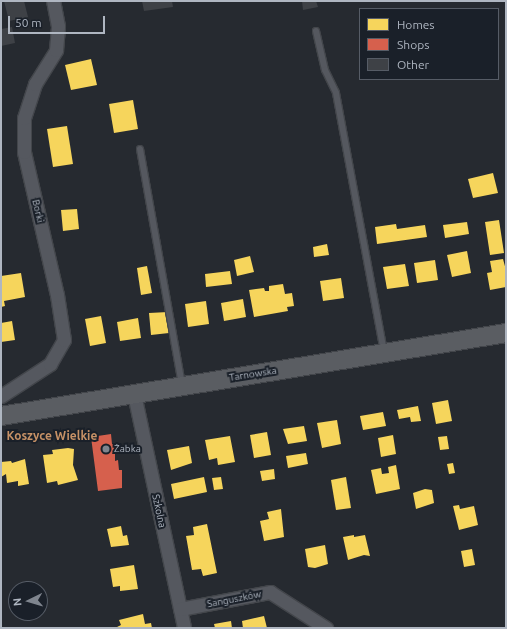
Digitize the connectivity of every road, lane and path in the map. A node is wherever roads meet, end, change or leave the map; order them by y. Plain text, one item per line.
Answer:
1 (53, 1) edge
2 (316, 32) dead end
3 (140, 149) dead end
4 (506, 334) edge
5 (384, 353) junction
6 (182, 385) junction
7 (134, 394) junction
8 (1, 396) edge
9 (1, 416) edge
10 (180, 609) junction
11 (184, 628) edge
12 (326, 628) edge

1 - 8 street, Borki
2 - 5 lane
3 - 6 lane
4 - 5 street, Tarnowska
5 - 6 street, Tarnowska
6 - 7 street, Tarnowska
7 - 9 street, Tarnowska
7 - 10 street, Szkolna
10 - 11 street, Szkolna
10 - 12 street, Sanguszków

